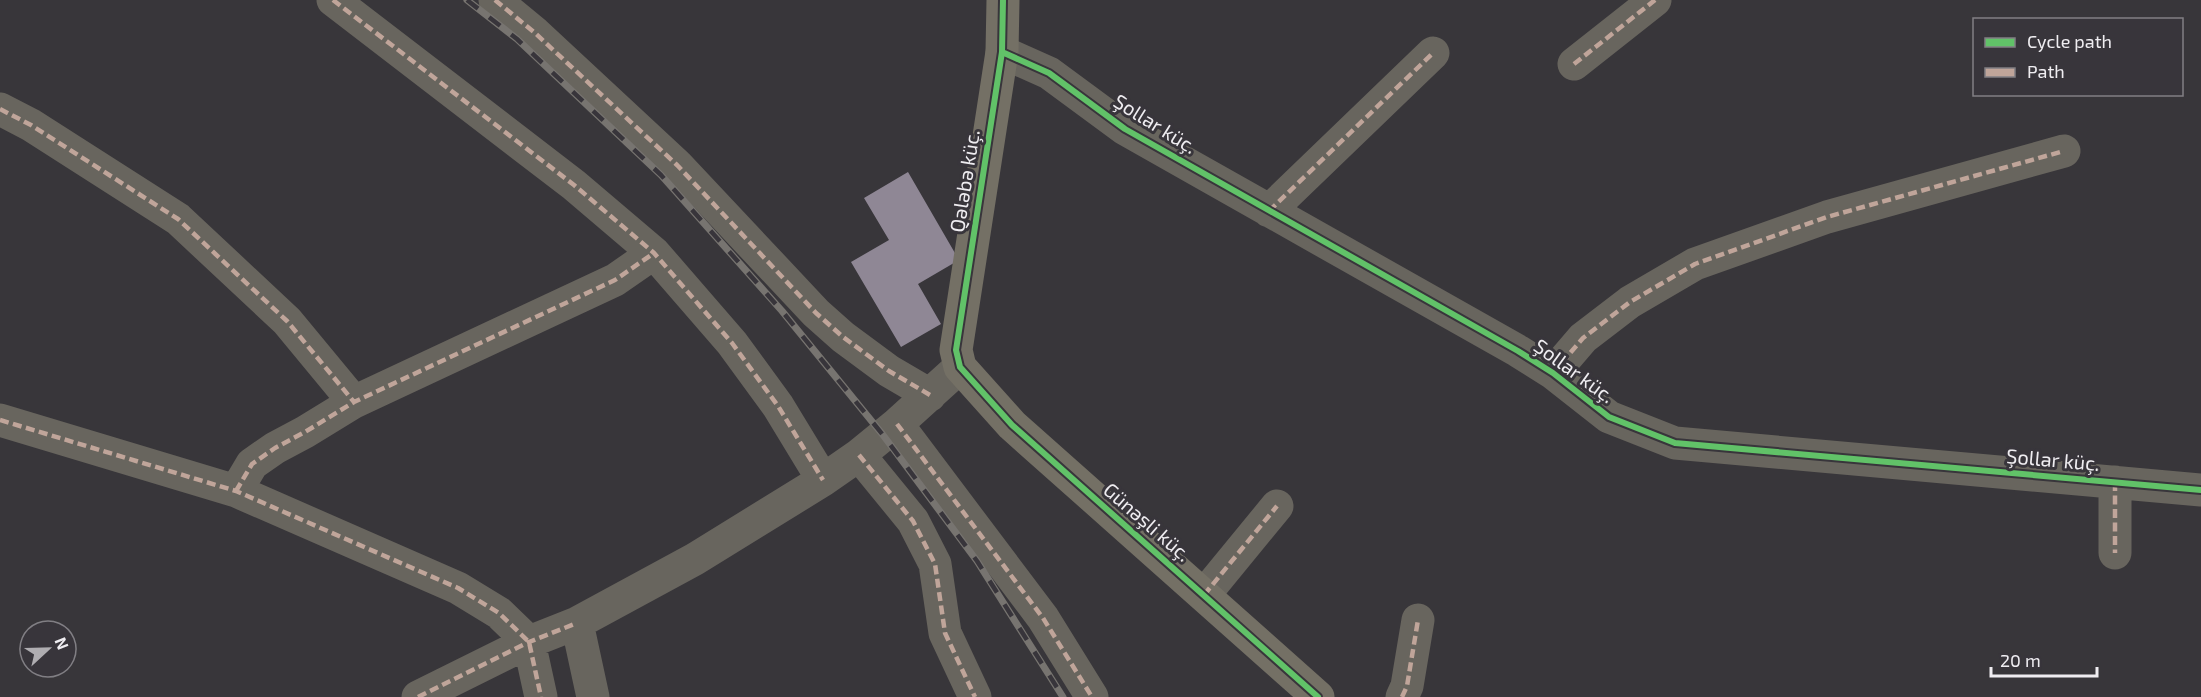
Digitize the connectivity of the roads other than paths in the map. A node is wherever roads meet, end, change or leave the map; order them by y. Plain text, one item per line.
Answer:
1 (333, 0) edge
2 (495, 0) edge
3 (1003, 0) edge
4 (1655, 0) edge
5 (1002, 52) junction
6 (1433, 53) dead end
7 (1574, 64) dead end
8 (0, 109) edge
9 (2064, 151) dead end
10 (1269, 211) junction
11 (654, 253) junction
12 (960, 367) junction
13 (1553, 373) junction
14 (930, 395) junction
15 (354, 402) junction
16 (0, 420) edge
17 (897, 424) junction
18 (859, 455) junction
19 (823, 480) junction
20 (2115, 482) junction
21 (2201, 490) edge
22 (236, 491) junction
23 (1277, 506) dead end
24 (2115, 553) dead end
25 (1204, 595) junction
26 (1418, 620) dead end
27 (577, 623) junction
28 (529, 642) junction
29 (418, 697) edge
30 (541, 697) edge
31 (593, 697) edge
32 (975, 697) edge
33 (1092, 697) edge
34 (1318, 697) edge
35 (1402, 697) edge

1 - 11 street
2 - 14 street
3 - 5 street, Qələbə küç.
4 - 7 street
5 - 10 street, Şollar küç.
5 - 12 street, Qələbə küç.
6 - 10 street
8 - 15 street
9 - 13 street
10 - 13 street, Şollar küç.
11 - 15 street
11 - 19 street
12 - 14 street
12 - 25 street, Günəşli küç.
13 - 20 street, Şollar küç.
14 - 17 street
15 - 22 street
16 - 22 street
17 - 18 street
17 - 33 street
18 - 19 street
18 - 32 street
19 - 27 street
20 - 21 street, Şollar küç.
20 - 24 street
22 - 28 street
23 - 25 street
25 - 34 street, Günəşli küç.
26 - 35 street
27 - 28 street
27 - 31 street
28 - 29 street
28 - 30 street

